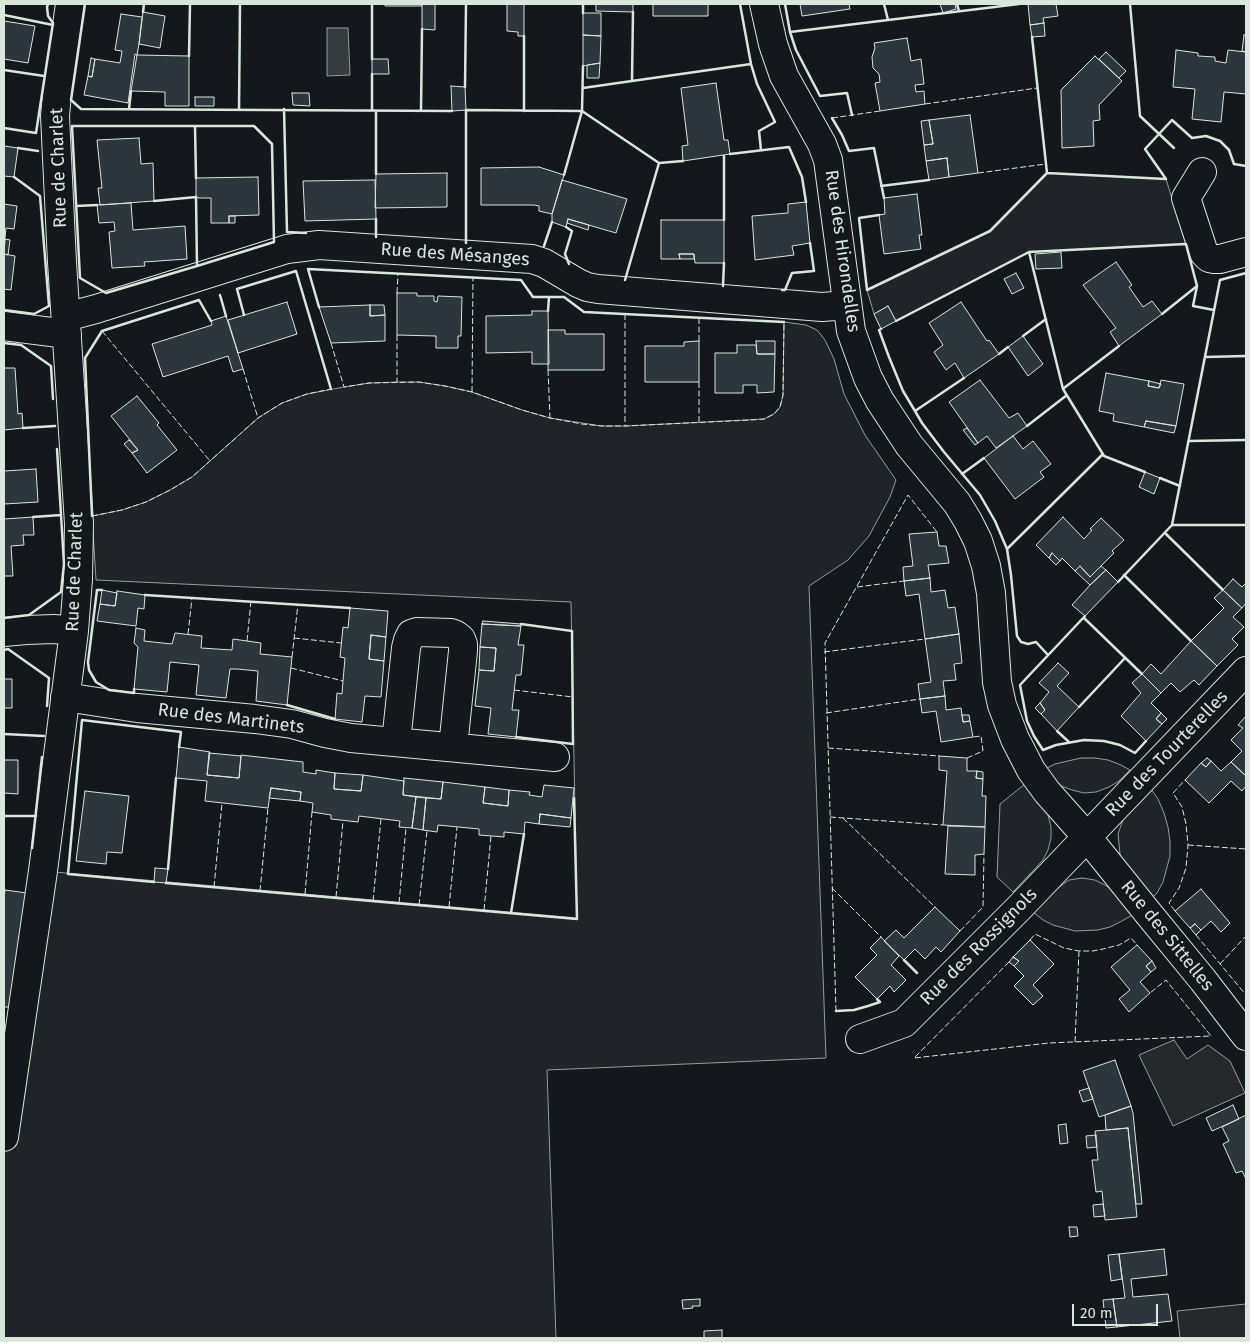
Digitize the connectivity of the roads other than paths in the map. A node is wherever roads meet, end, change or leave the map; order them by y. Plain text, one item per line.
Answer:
1 (70, 4) edge
2 (764, 4) edge
3 (1202, 172) dead end
4 (1246, 252) edge
5 (847, 305) junction
6 (4, 326) edge
7 (66, 326) junction
8 (4, 632) edge
9 (74, 632) junction
10 (1246, 671) edge
11 (65, 697) junction
12 (396, 742) junction
13 (453, 747) junction
14 (555, 757) dead end
15 (1087, 838) junction
16 (1246, 1036) edge
17 (860, 1039) dead end
18 (4, 1137) edge

1 - 7 street, Rue de Charlet
2 - 5 street, Rue des Hirondelles
3 - 4 street
5 - 7 street, Rue des Mésanges
5 - 15 street, Rue des Hirondelles
6 - 7 street
7 - 9 street, Rue de Charlet
8 - 9 street
9 - 11 street, Rue de Charlet
10 - 15 street, Rue des Tourterelles
11 - 12 street, Rue des Martinets
11 - 18 street, Rue de Charlet
12 - 13 street, Rue des Martinets
12 - 13 street
13 - 14 street, Rue des Martinets
15 - 16 street, Rue des Sittelles
15 - 17 street, Rue des Rossignols

